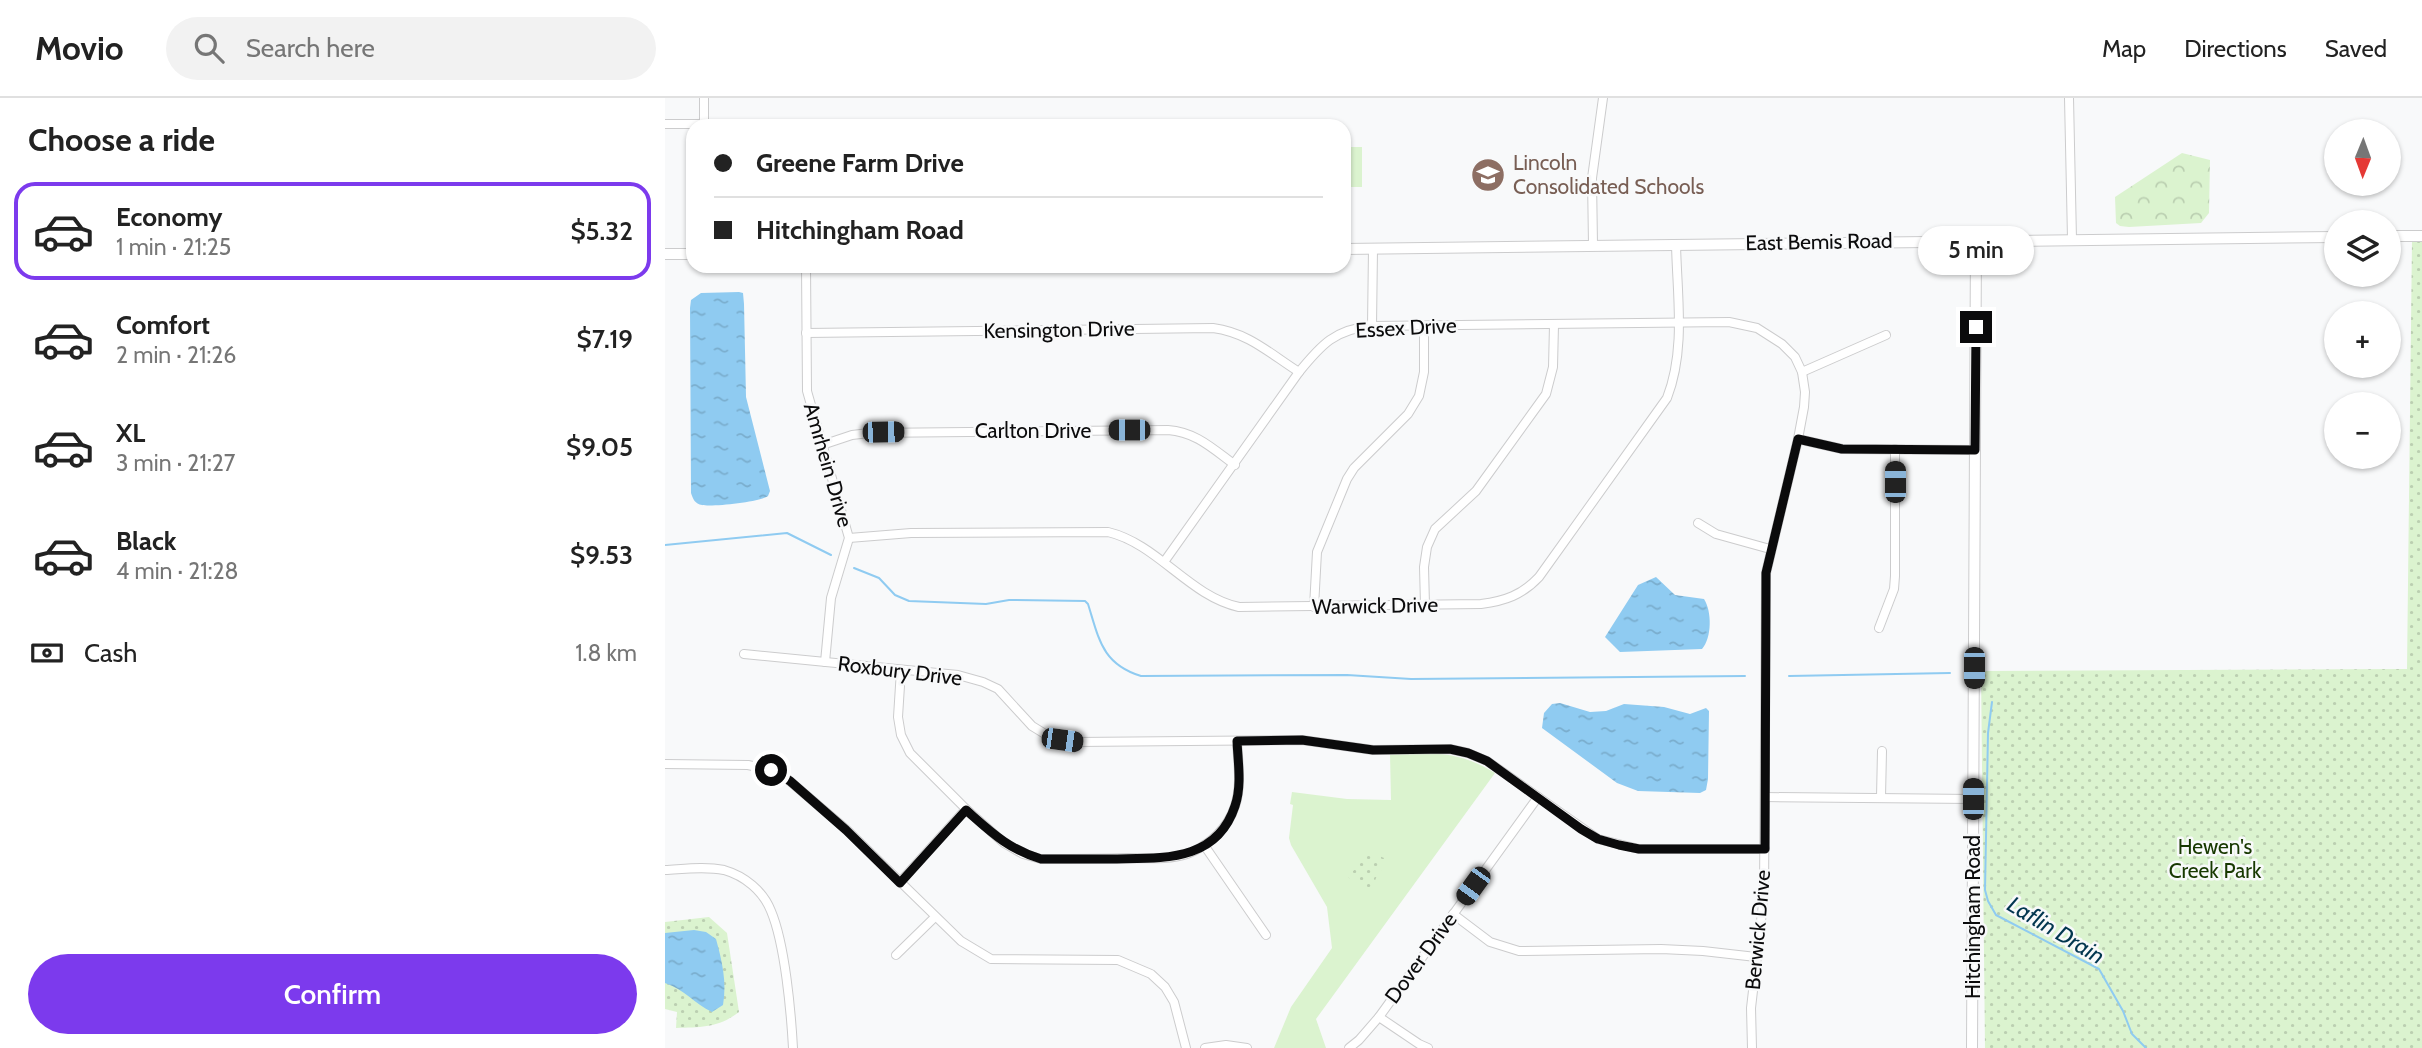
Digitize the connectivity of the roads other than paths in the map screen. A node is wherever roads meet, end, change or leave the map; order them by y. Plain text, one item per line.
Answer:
1 (703, 98) edge
2 (1603, 98) edge
3 (2069, 98) edge
4 (704, 119) edge
5 (665, 124) edge
6 (686, 125) edge
7 (2401, 236) edge
8 (2422, 236) edge
9 (2324, 237) edge
10 (2072, 239) junction
11 (1976, 240) junction
12 (1593, 244) junction
13 (1676, 244) junction
14 (1351, 249) edge
15 (1373, 249) junction
16 (665, 254) edge
17 (686, 254) edge
18 (806, 273) edge
19 (1679, 324) junction
20 (1553, 325) junction
21 (1372, 326) junction
22 (1424, 326) junction
23 (806, 333) junction
24 (1887, 335) dead end
25 (1299, 372) junction
26 (1802, 372) junction
27 (1798, 439) junction
28 (823, 445) junction
29 (1895, 449) junction
30 (1975, 450) junction
31 (1235, 465) junction
32 (1698, 523) dead end
33 (849, 538) junction
34 (1770, 549) junction
35 (1164, 562) junction
36 (1425, 605) junction
37 (1314, 607) junction
38 (1879, 628) dead end
39 (744, 654) dead end
40 (825, 662) junction
41 (901, 670) junction
42 (1237, 741) junction
43 (1882, 751) dead end
44 (665, 764) edge
45 (1765, 796) junction
46 (1538, 797) junction
47 (1881, 797) junction
48 (1973, 799) junction
49 (966, 810) junction
50 (1204, 845) junction
51 (1765, 849) junction
52 (665, 870) edge
53 (900, 883) junction
54 (1453, 914) junction
55 (935, 917) junction
56 (1266, 935) dead end
57 (896, 955) dead end
58 (1756, 957) junction
59 (1378, 1017) junction
60 (793, 1048) edge
61 (1186, 1048) edge
62 (1205, 1048) edge
63 (1247, 1048) edge
64 (1349, 1048) edge
65 (1428, 1048) edge
66 (1752, 1048) edge
67 (1972, 1048) edge

1 - 4 street
2 - 12 street
3 - 10 street
5 - 6 street
7 - 8 street
9 - 10 street, East Bemis Road
10 - 11 street, East Bemis Road
11 - 13 street, East Bemis Road
11 - 30 street, Hitchingham Road
12 - 13 street, East Bemis Road
12 - 15 street, East Bemis Road
13 - 19 street, Warwick Drive
14 - 15 street, East Bemis Road
15 - 21 street
16 - 17 street
18 - 23 street, Amrhein Drive
19 - 20 street, Essex Drive
19 - 26 street
19 - 36 street, Warwick Drive
20 - 22 street, Essex Drive
20 - 36 street
21 - 22 street, Essex Drive
21 - 25 street, Essex Drive
22 - 37 street
23 - 25 street, Kensington Drive
23 - 28 street, Amrhein Drive
24 - 26 street
25 - 31 street, Essex Drive
26 - 27 street, Berwick Drive
27 - 29 street
27 - 34 street, Berwick Drive
28 - 31 street, Carlton Drive
28 - 33 street, Amrhein Drive
29 - 30 street
29 - 38 street
30 - 48 street, Hitchingham Road
31 - 35 street, Essex Drive
32 - 34 street
33 - 35 street, Warwick Drive
33 - 40 street, Amrhein Drive
34 - 45 street, Berwick Drive
35 - 37 street, Warwick Drive
36 - 37 street, Warwick Drive
39 - 40 street, Roxbury Drive
40 - 41 street, Roxbury Drive
41 - 42 street, Roxbury Drive
41 - 49 street
42 - 46 street, Roxbury Drive
42 - 50 street
43 - 47 street
44 - 53 street
45 - 47 street
45 - 51 street, Berwick Drive
46 - 51 street, Roxbury Drive
46 - 54 street, Dover Drive
47 - 48 street
48 - 67 street, Hitchingham Road
49 - 50 street
49 - 53 street
50 - 56 street
51 - 58 street, Berwick Drive
52 - 60 street
53 - 55 street
54 - 58 street
54 - 59 street, Dover Drive
55 - 57 street
55 - 61 street
58 - 66 street, Berwick Drive
59 - 64 street, Dover Drive
59 - 65 street
62 - 63 street

